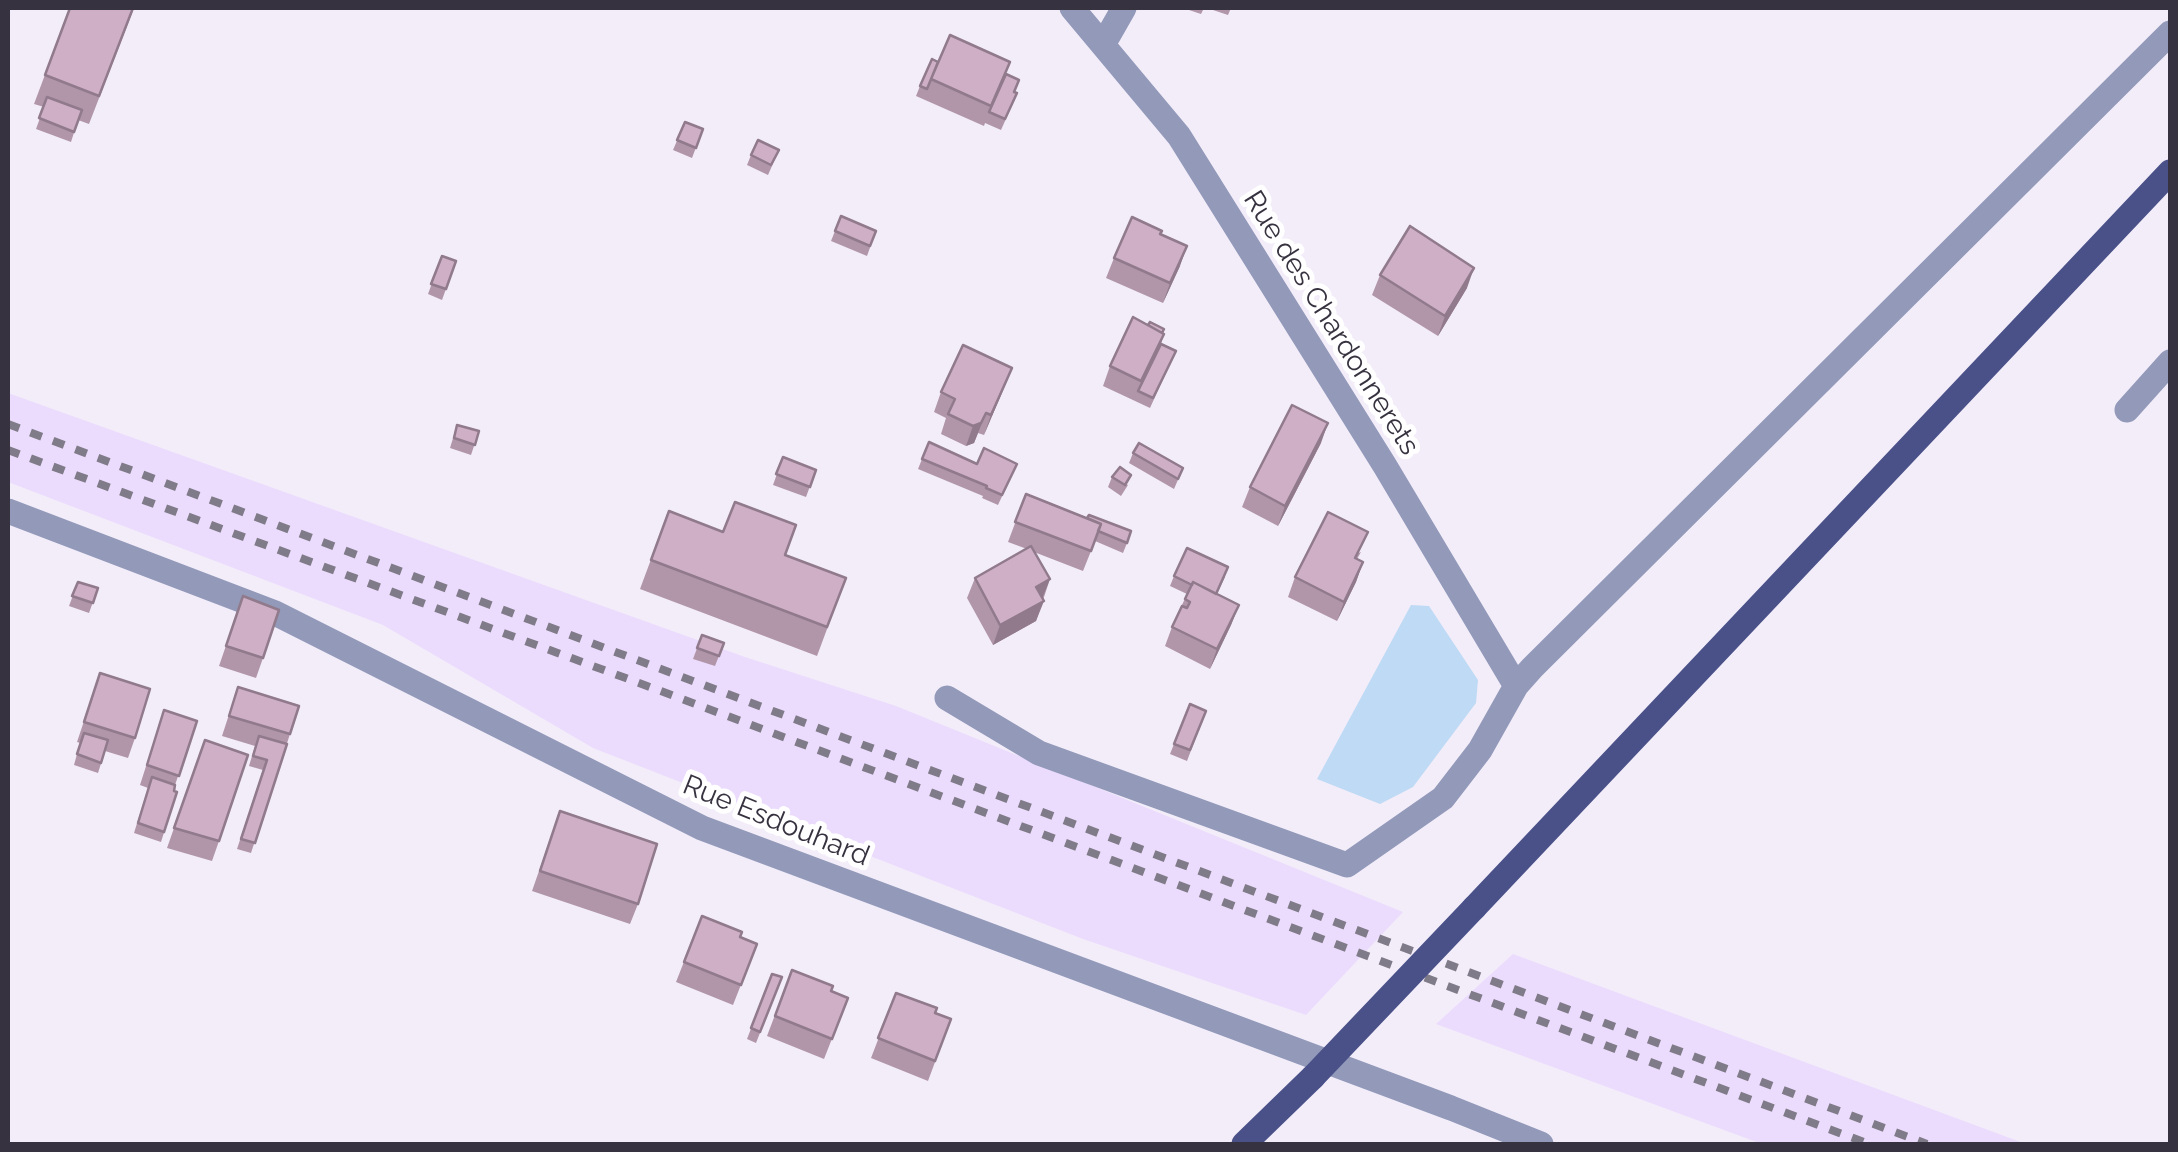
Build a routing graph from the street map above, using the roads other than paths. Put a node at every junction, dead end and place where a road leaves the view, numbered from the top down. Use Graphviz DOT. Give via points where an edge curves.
graph roads {
  1 [pos="1072,8"];
  2 [pos="1124,8"];
  3 [pos="2170,33"];
  4 [pos="1101,42"];
  5 [pos="2170,172"];
  6 [pos="2170,362"];
  7 [pos="2127,410"];
  8 [pos="8,511"];
  9 [pos="1516,686"];
  10 [pos="946,698"];
  11 [pos="1244,1144"];
  12 [pos="1542,1144"];
  1 -- 4 [label="street, Rue des Chardonnerets"];
  2 -- 4 [label="street"];
  3 -- 9 [label="street"];
  4 -- 9 [label="street, Rue des Chardonnerets" via="1179,136"];
  5 -- 11 [label="main road, bridge"];
  6 -- 7 [label="street"];
  8 -- 12 [label="street, Rue Esdouhard" via="275,613 702,828"];
  9 -- 10 [label="street" via="1443,798 1347,864 1039,752"];
}
